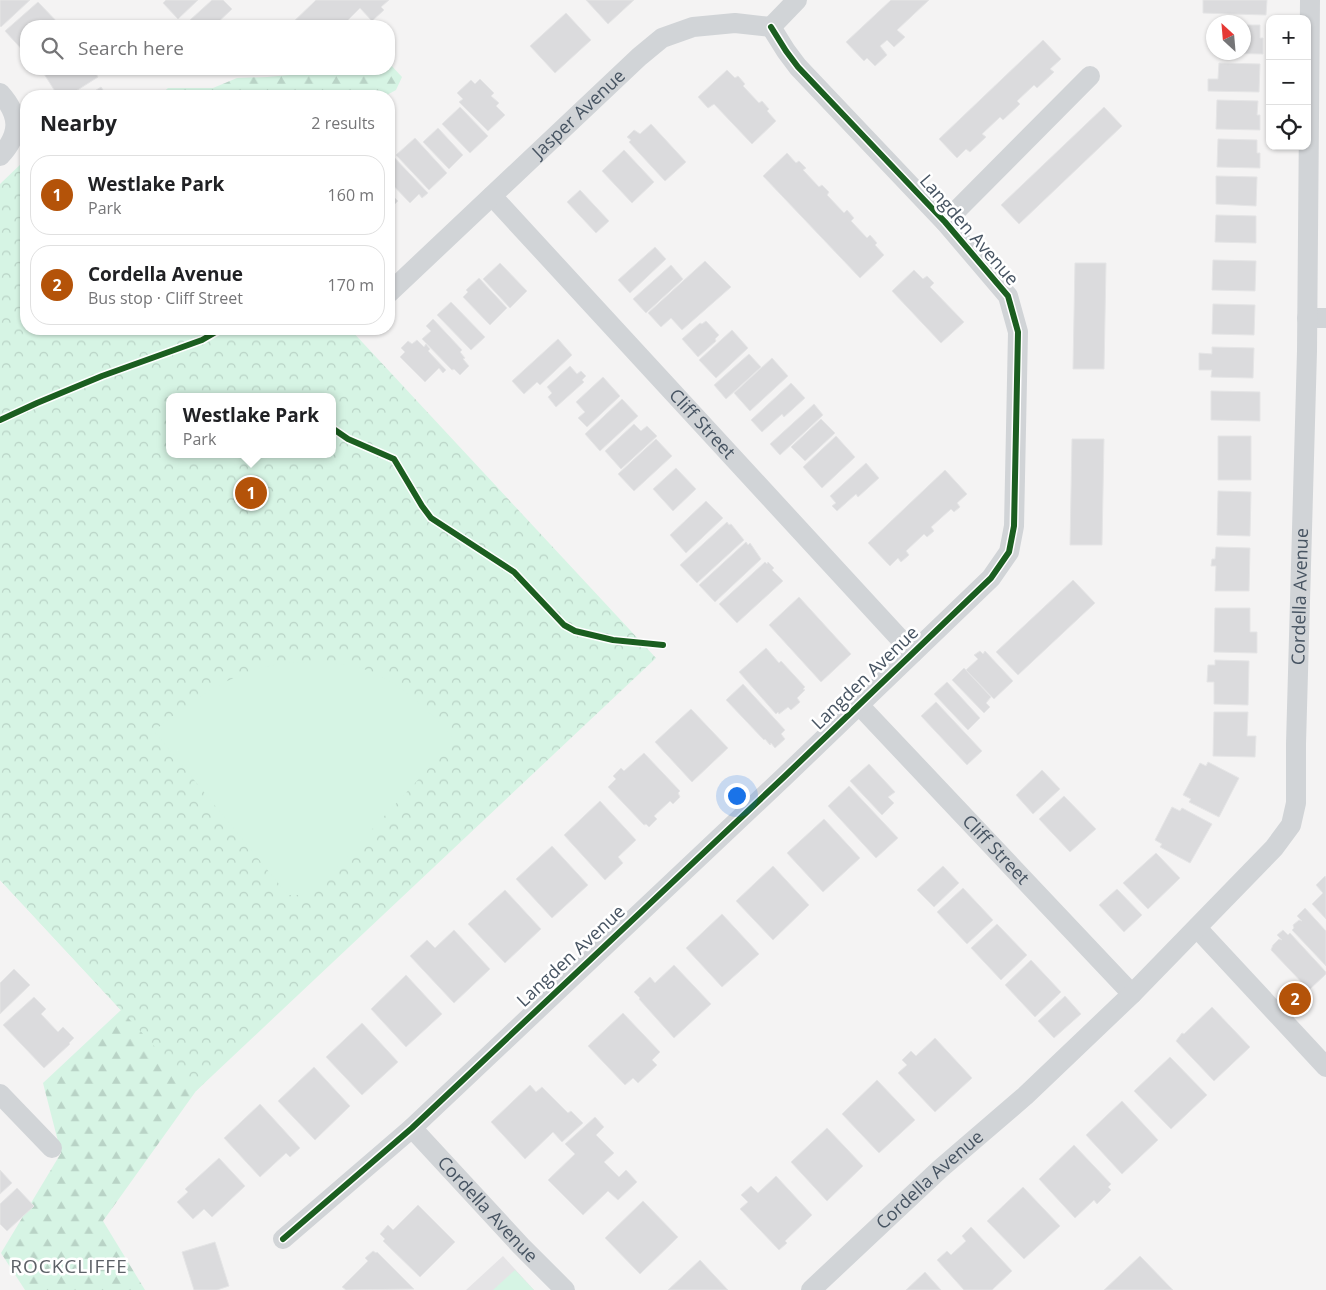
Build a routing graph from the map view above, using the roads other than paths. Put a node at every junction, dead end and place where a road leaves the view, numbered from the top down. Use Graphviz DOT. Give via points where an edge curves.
graph roads {
  1 [pos="797,0"];
  2 [pos="1310,0"];
  3 [pos="771,27"];
  4 [pos="1090,76"];
  5 [pos="0,93"];
  6 [pos="0,156"];
  7 [pos="492,196"];
  8 [pos="945,222"];
  9 [pos="395,287"];
  10 [pos="1316,318"];
  11 [pos="913,653"];
  12 [pos="859,706"];
  13 [pos="1197,928"];
  14 [pos="1132,994"];
  15 [pos="1326,1067"];
  16 [pos="0,1094"];
  17 [pos="412,1128"];
  18 [pos="52,1148"];
  19 [pos="283,1239"];
  20 [pos="565,1290"];
  21 [pos="811,1290"];
  1 -- 3 [label="street"];
  2 -- 10 [label="street, Cordella Avenue"];
  3 -- 7 [label="street, Jasper Avenue" via="735,23 693,27 662,38"];
  3 -- 8 [label="street, Langden Avenue" via="798,67"];
  4 -- 8 [label="street, Langden Avenue"];
  5 -- 6 [label="street" via="10,104 16,120 13,138"];
  7 -- 9 [label="street, Jasper Avenue"];
  7 -- 11 [label="street, Cliff Street"];
  8 -- 11 [label="street, Langden Avenue" via="1008,296 1018,332 1014,526 1009,552 991,578"];
  10 -- 13 [label="street, Cordella Avenue" via="1296,803 1291,825 1274,848"];
  11 -- 12 [label="street, Langden Avenue"];
  12 -- 14 [label="street, Cliff Street"];
  12 -- 17 [label="street, Langden Avenue"];
  13 -- 14 [label="street, Cordella Avenue"];
  13 -- 15 [label="street"];
  14 -- 21 [label="street, Cordella Avenue"];
  16 -- 18 [label="street"];
  17 -- 19 [label="street, Langden Avenue"];
  17 -- 20 [label="street, Cordella Avenue"];
}
